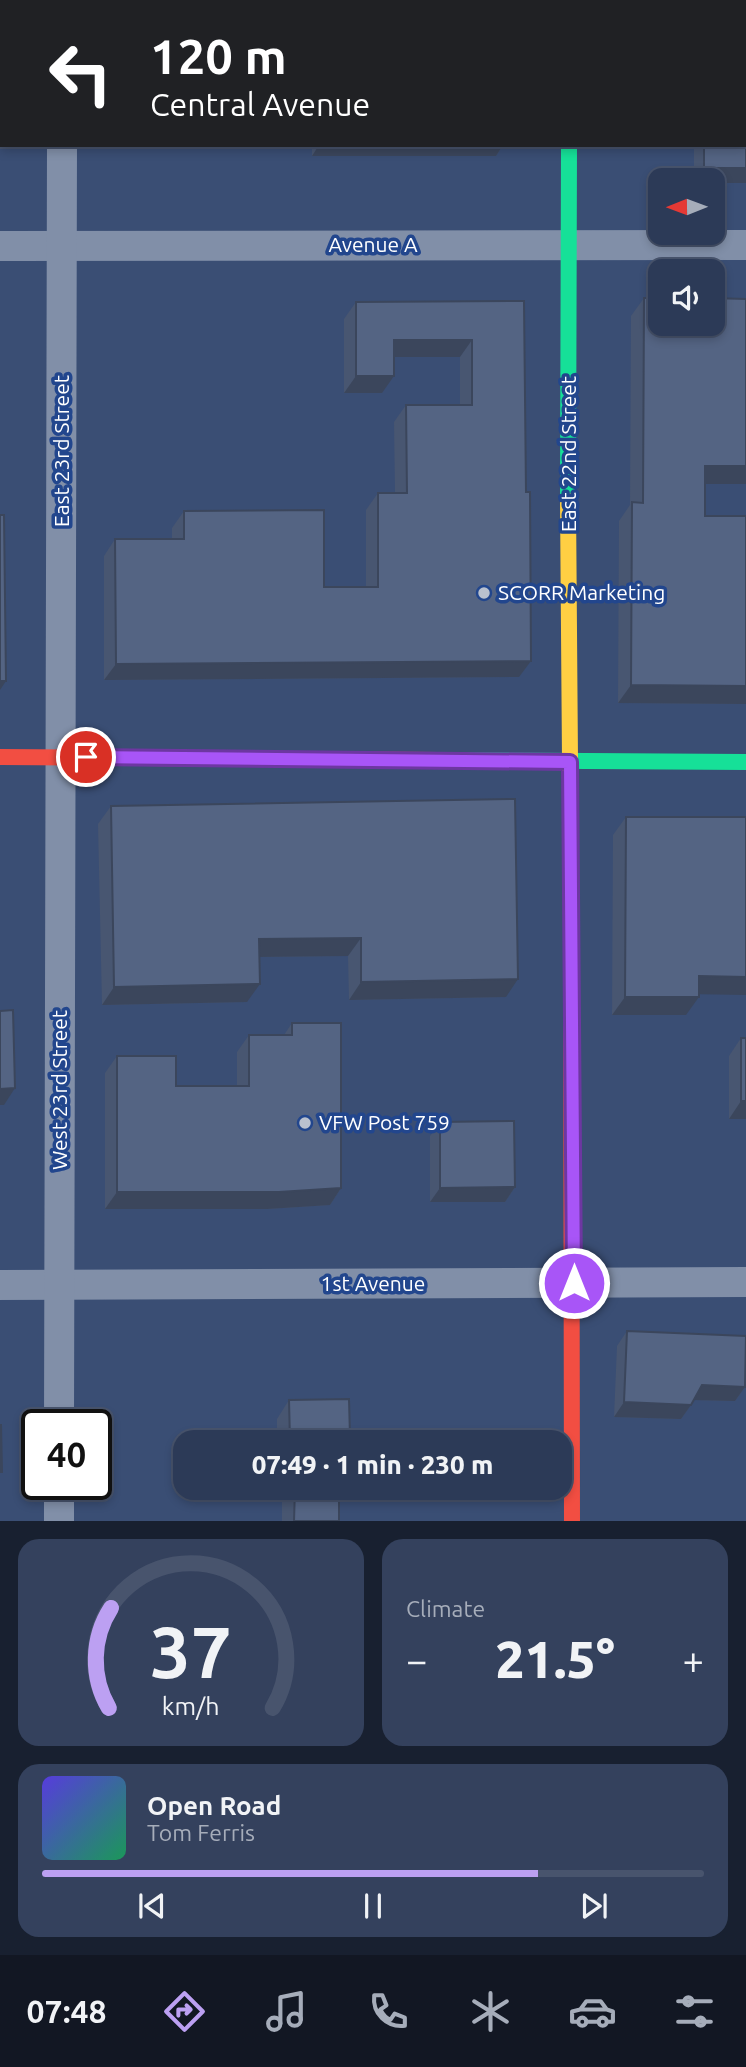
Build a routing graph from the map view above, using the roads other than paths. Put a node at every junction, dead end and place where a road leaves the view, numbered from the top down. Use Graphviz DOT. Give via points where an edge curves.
graph roads {
  1 [pos="62,147"];
  2 [pos="569,147"];
  3 [pos="568,245"];
  4 [pos="746,245"];
  5 [pos="0,246"];
  6 [pos="64,246"];
  7 [pos="59,756"];
  8 [pos="0,757"];
  9 [pos="570,762"];
  10 [pos="746,762"];
  11 [pos="746,1282"];
  12 [pos="574,1283"];
  13 [pos="0,1285"];
  14 [pos="60,1285"];
  15 [pos="60,1409"];
  16 [pos="59,1500"];
  17 [pos="59,1521"];
  18 [pos="572,1521"];
  1 -- 6 [label="street, East 23rd Street"];
  2 -- 3 [label="street, East 22nd Street"];
  3 -- 4 [label="street, Avenue A"];
  3 -- 6 [label="street, Avenue A"];
  3 -- 9 [label="street, East 22nd Street"];
  5 -- 6 [label="street, Avenue A"];
  6 -- 7 [label="street, East 23rd Street"];
  7 -- 8 [label="street"];
  7 -- 9 [label="street"];
  7 -- 14 [label="street, West 23rd Street"];
  9 -- 10 [label="street"];
  9 -- 12 [label="street, East 22nd Street"];
  11 -- 12 [label="street, 1st Avenue"];
  12 -- 14 [label="street, 1st Avenue"];
  12 -- 18 [label="street, East 22nd Street"];
  13 -- 14 [label="street, 1st Avenue"];
  14 -- 15 [label="street, West 23rd Street"];
  16 -- 17 [label="street"];
}
